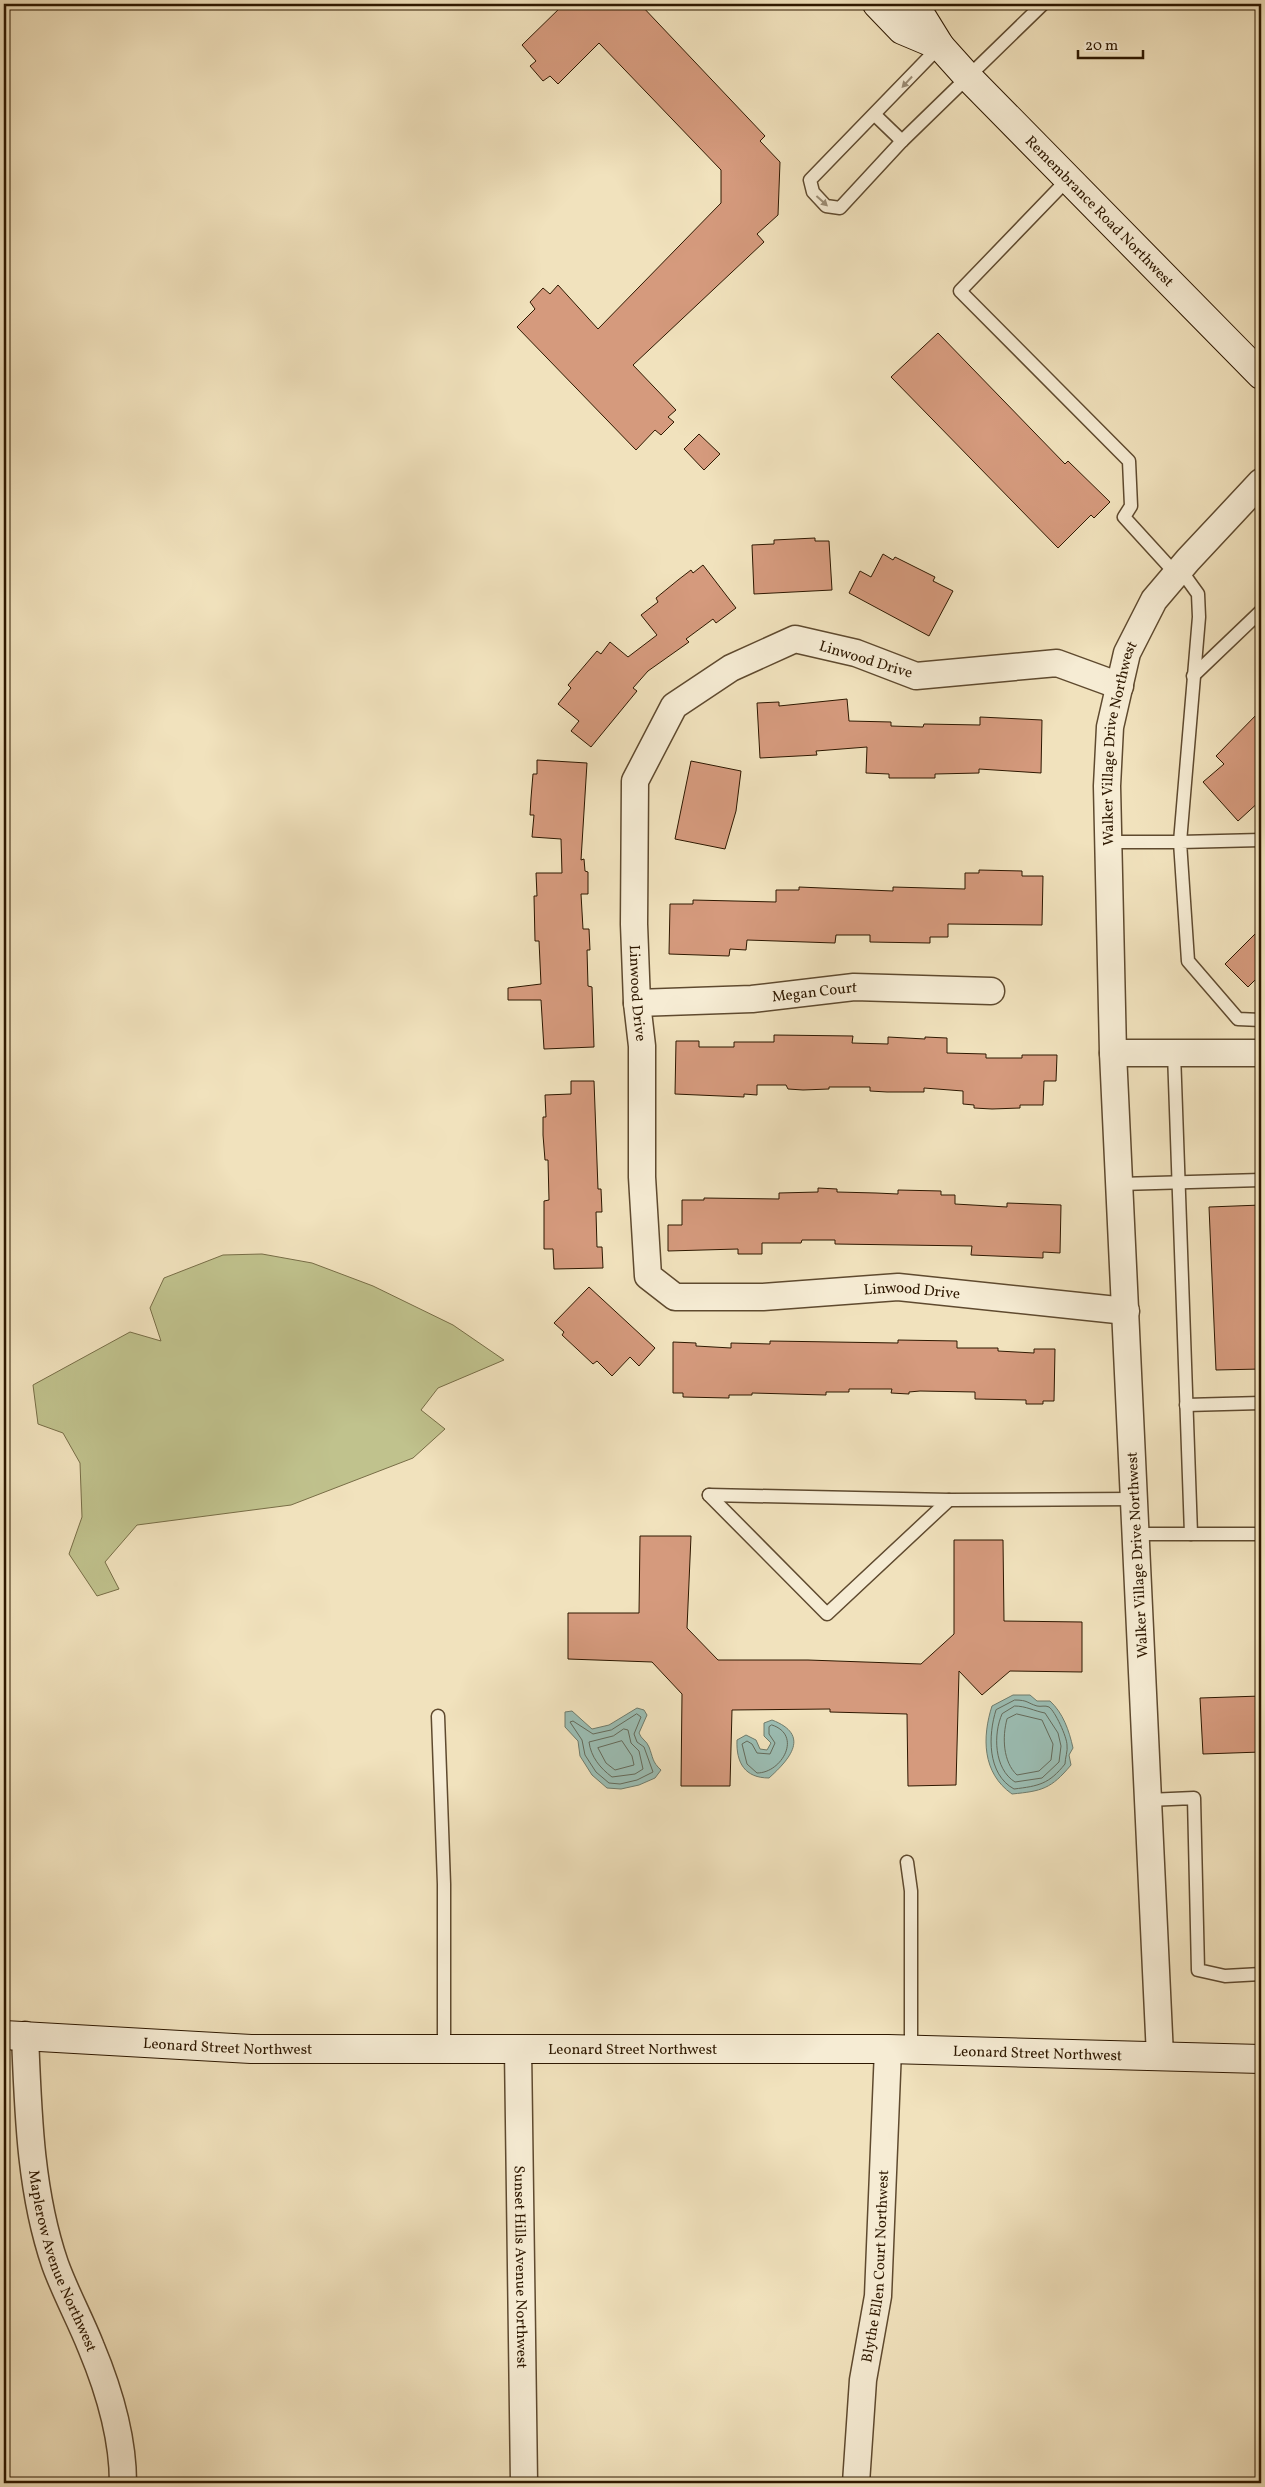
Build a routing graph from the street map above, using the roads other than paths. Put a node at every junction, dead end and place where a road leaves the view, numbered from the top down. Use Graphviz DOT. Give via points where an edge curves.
graph roads {
  1 [pos="877,4"];
  2 [pos="911,4"];
  3 [pos="1043,4"];
  4 [pos="940,46"];
  5 [pos="967,76"];
  6 [pos="875,115"];
  7 [pos="902,141"];
  8 [pos="1068,179"];
  9 [pos="1261,375"];
  10 [pos="1261,482"];
  11 [pos="1178,572"];
  12 [pos="1261,611"];
  13 [pos="1193,676"];
  14 [pos="1120,686"];
  15 [pos="1261,840"];
  16 [pos="1108,842"];
  17 [pos="1180,842"];
  18 [pos="991,991"];
  19 [pos="637,1003"];
  20 [pos="1261,1020"];
  21 [pos="1114,1053"];
  22 [pos="1174,1053"];
  23 [pos="1261,1053"];
  24 [pos="1261,1180"];
  25 [pos="1179,1181"];
  26 [pos="1120,1184"];
  27 [pos="1126,1311"];
  28 [pos="1261,1403"];
  29 [pos="1186,1405"];
  30 [pos="1135,1499"];
  31 [pos="948,1500"];
  32 [pos="1136,1534"];
  33 [pos="1191,1534"];
  34 [pos="1261,1534"];
  35 [pos="438,1716"];
  36 [pos="1148,1800"];
  37 [pos="907,1862"];
  38 [pos="1261,1974"];
  39 [pos="15,2035"];
  40 [pos="444,2049"];
  41 [pos="518,2049"];
  42 [pos="900,2049"];
  43 [pos="1160,2056"];
  44 [pos="1261,2059"];
  45 [pos="123,2483"];
  46 [pos="524,2483"];
  47 [pos="856,2483"];
  1 -- 4 [label="main road, Remembrance Road Northwest" via="902,30"];
  2 -- 4 [label="main road, Remembrance Road Northwest"];
  3 -- 5 [label="lane"];
  4 -- 5 [label="main road, Remembrance Road Northwest"];
  4 -- 6 [label="lane, one-way"];
  5 -- 7 [label="lane"];
  5 -- 8 [label="main road, Remembrance Road Northwest"];
  6 -- 7 [label="lane"];
  6 -- 7 [label="lane, one-way" via="810,180 814,192 826,206 840,208"];
  8 -- 9 [label="main road, Remembrance Road Northwest"];
  8 -- 11 [label="lane" via="960,291 1129,461 1131,506 1124,517"];
  10 -- 11 [label="street, Walker Village Drive Northwest"];
  11 -- 13 [label="lane" via="1198,594"];
  11 -- 14 [label="street, Walker Village Drive Northwest" via="1154,600 1132,644"];
  12 -- 13 [label="lane"];
  13 -- 17 [label="lane"];
  14 -- 16 [label="street, Walker Village Drive Northwest" via="1110,727"];
  14 -- 19 [label="street, Linwood Drive" via="1057,664 916,676 856,653 795,639 731,668 674,706 635,781"];
  15 -- 17 [label="lane"];
  16 -- 17 [label="lane"];
  16 -- 21 [label="street, Walker Village Drive Northwest"];
  17 -- 20 [label="lane" via="1188,961 1238,1019"];
  18 -- 19 [label="street, Megan Court" via="854,987 752,999"];
  19 -- 27 [label="street, Linwood Drive" via="642,1046 642,1177 648,1276 676,1298 763,1298 898,1287"];
  21 -- 22 [label="street"];
  21 -- 26 [label="street, Walker Village Drive Northwest"];
  22 -- 23 [label="street"];
  22 -- 25 [label="lane"];
  24 -- 25 [label="lane"];
  25 -- 26 [label="lane"];
  25 -- 29 [label="lane"];
  26 -- 27 [label="street, Walker Village Drive Northwest"];
  27 -- 30 [label="street, Walker Village Drive Northwest"];
  28 -- 29 [label="lane"];
  29 -- 33 [label="lane"];
  30 -- 31 [label="lane"];
  30 -- 32 [label="street, Walker Village Drive Northwest"];
  31 -- 31 [label="lane" via="889,1498 709,1495 828,1614"];
  32 -- 33 [label="lane"];
  32 -- 36 [label="street, Walker Village Drive Northwest"];
  33 -- 34 [label="lane"];
  35 -- 40 [label="lane" via="444,1884"];
  36 -- 38 [label="lane" via="1194,1798 1198,1970 1225,1976"];
  36 -- 43 [label="street, Walker Village Drive Northwest"];
  37 -- 42 [label="lane" via="911,1891"];
  39 -- 40 [label="main road, Leonard Street Northwest" via="251,2049"];
  39 -- 45 [label="street, Maplerow Avenue Northwest" via="42,2218 55,2265 92,2349 113,2410"];
  40 -- 41 [label="main road, Leonard Street Northwest"];
  41 -- 42 [label="main road, Leonard Street Northwest"];
  41 -- 46 [label="street, Sunset Hills Avenue Northwest"];
  42 -- 43 [label="main road, Leonard Street Northwest"];
  42 -- 47 [label="street, Blythe Ellen Court Northwest" via="878,2296 863,2380"];
  43 -- 44 [label="main road, Leonard Street Northwest"];
}
